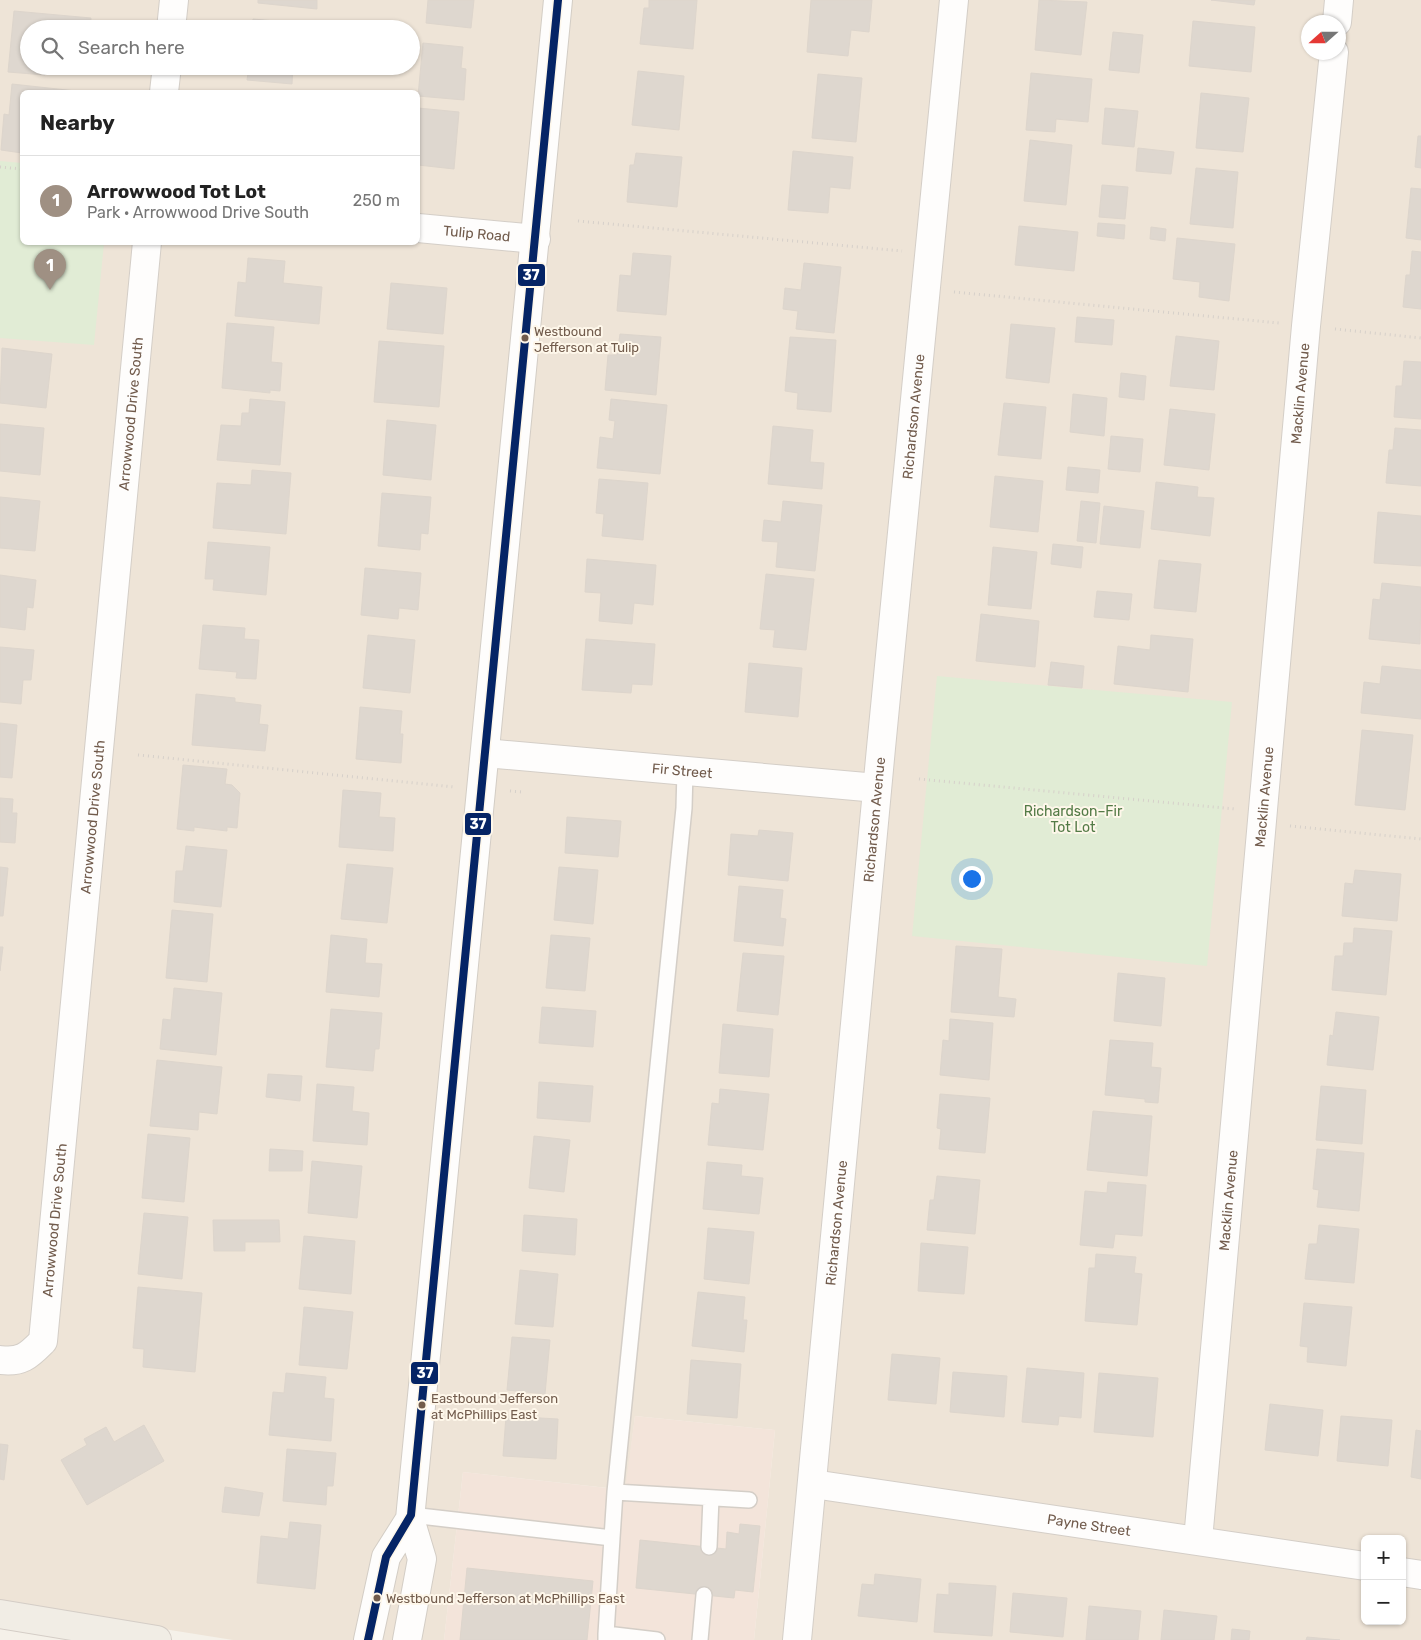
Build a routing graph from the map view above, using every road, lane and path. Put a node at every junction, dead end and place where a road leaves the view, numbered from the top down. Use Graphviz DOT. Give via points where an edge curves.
graph roads {
  1 [pos="174,0"];
  2 [pos="558,0"];
  3 [pos="954,0"];
  4 [pos="1339,0"];
  5 [pos="1338,15"];
  6 [pos="172,20"];
  7 [pos="1333,60"];
  8 [pos="166,75"];
  9 [pos="164,90"];
  10 [pos="0,167"];
  11 [pos="20,169"];
  12 [pos="578,221"];
  13 [pos="420,228"];
  14 [pos="536,239"];
  15 [pos="148,245"];
  16 [pos="930,252"];
  17 [pos="925,290"];
  18 [pos="1306,326"];
  19 [pos="1421,338"];
  20 [pos="485,753"];
  21 [pos="138,756"];
  22 [pos="685,771"];
  23 [pos="920,780"];
  24 [pos="877,788"];
  25 [pos="482,790"];
  26 [pos="522,792"];
  27 [pos="1262,820"];
  28 [pos="1421,839"];
  29 [pos="0,1360"];
  30 [pos="813,1484"];
  31 [pos="615,1492"];
  32 [pos="711,1498"];
  33 [pos="749,1500"];
  34 [pos="410,1517"];
  35 [pos="612,1538"];
  36 [pos="1198,1540"];
  37 [pos="709,1548"];
  38 [pos="1361,1565"];
  39 [pos="1406,1573"];
  40 [pos="1421,1575"];
  41 [pos="704,1595"];
  42 [pos="0,1614"];
  43 [pos="606,1637"];
  44 [pos="157,1640"];
  45 [pos="368,1640"];
  46 [pos="407,1640"];
  47 [pos="657,1640"];
  48 [pos="700,1640"];
  49 [pos="798,1640"];
  1 -- 6 [label="street"];
  2 -- 14 [label="street"];
  3 -- 16 [label="street, Richardson Avenue"];
  4 -- 5 [label="street"];
  7 -- 18 [label="street, Macklin Avenue"];
  8 -- 9 [label="street"];
  10 -- 11 [label="path"];
  12 -- 16 [label="path"];
  13 -- 14 [label="street, Tulip Road"];
  14 -- 20 [label="street"];
  15 -- 29 [label="street, Arrowwood Drive South" via="43,1340 27,1357"];
  16 -- 17 [label="street, Richardson Avenue"];
  17 -- 18 [label="path"];
  17 -- 24 [label="street, Richardson Avenue"];
  18 -- 19 [label="path"];
  18 -- 27 [label="street, Macklin Avenue"];
  20 -- 22 [label="street, Fir Street"];
  20 -- 25 [label="street"];
  21 -- 25 [label="path"];
  22 -- 24 [label="street, Fir Street"];
  22 -- 31 [label="lane" via="684,808"];
  23 -- 27 [label="path" via="1244,810"];
  24 -- 30 [label="street, Richardson Avenue"];
  25 -- 26 [label="path"];
  25 -- 34 [label="street"];
  27 -- 28 [label="path" via="1304,828"];
  27 -- 36 [label="street, Macklin Avenue"];
  30 -- 36 [label="street, Payne Street"];
  30 -- 49 [label="street, Richardson Avenue"];
  31 -- 32 [label="lane"];
  31 -- 35 [label="lane"];
  32 -- 33 [label="lane"];
  32 -- 37 [label="lane"];
  34 -- 35 [label="lane"];
  34 -- 45 [label="street" via="386,1557"];
  34 -- 46 [label="street" via="422,1559"];
  35 -- 43 [label="lane"];
  36 -- 38 [label="street, Payne Street"];
  39 -- 40 [label="street"];
  41 -- 48 [label="lane"];
  42 -- 44 [label="main road"];
  43 -- 47 [label="lane"];
}
